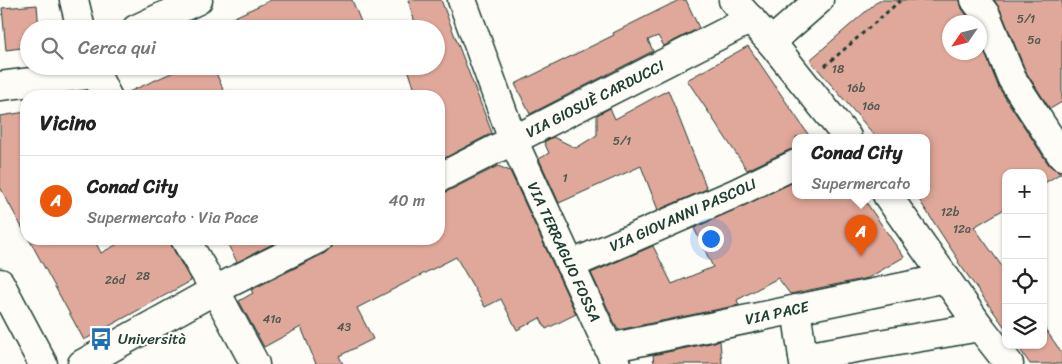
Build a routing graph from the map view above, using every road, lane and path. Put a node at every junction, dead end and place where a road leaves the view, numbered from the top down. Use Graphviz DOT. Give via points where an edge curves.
graph roads {
  1 [pos="74,0"];
  2 [pos="198,0"];
  3 [pos="462,0"];
  4 [pos="819,0"];
  5 [pos="901,0"];
  6 [pos="975,0"];
  7 [pos="742,10"];
  8 [pos="79,20"];
  9 [pos="155,20"];
  10 [pos="771,42"];
  11 [pos="98,79"];
  12 [pos="804,84"];
  13 [pos="0,86"];
  14 [pos="844,134"];
  15 [pos="513,140"];
  16 [pos="1062,156"];
  17 [pos="792,166"];
  18 [pos="445,175"];
  19 [pos="890,199"];
  20 [pos="189,245"];
  21 [pos="306,245"];
  22 [pos="570,265"];
  23 [pos="946,278"];
  24 [pos="0,283"];
  25 [pos="215,290"];
  26 [pos="796,310"];
  27 [pos="980,327"];
  28 [pos="612,356"];
  29 [pos="803,360"];
  30 [pos="43,364"];
  31 [pos="82,364"];
  32 [pos="255,364"];
  33 [pos="997,364"];
  34 [pos="1009,364"];
  1 -- 8 [label="street"];
  2 -- 9 [label="street"];
  3 -- 15 [label="street, VIA TERRAGLIO FOSSA"];
  4 -- 10 [label="street"];
  5 -- 12 [label="path"];
  6 -- 16 [label="street" via="986,15 1012,78"];
  7 -- 10 [label="street"];
  7 -- 15 [label="street, VIA GIOSUÈ CARDUCCI"];
  10 -- 12 [label="street"];
  11 -- 13 [label="street"];
  12 -- 14 [label="street"];
  15 -- 18 [label="street, VIA GIOSUÈ CARDUCCI"];
  15 -- 22 [label="street, VIA TERRAGLIO FOSSA"];
  17 -- 22 [label="street, VIA GIOVANNI PASCOLI"];
  19 -- 23 [label="street"];
  20 -- 25 [label="street"];
  21 -- 25 [label="street"];
  22 -- 28 [label="street, VIA TERRAGLIO FOSSA"];
  23 -- 26 [label="street, VIA PACE"];
  23 -- 27 [label="street"];
  24 -- 30 [label="street"];
  25 -- 31 [label="street"];
  25 -- 32 [label="street"];
  26 -- 28 [label="street, VIA PACE"];
  26 -- 29 [label="street"];
  27 -- 29 [label="street"];
  27 -- 33 [label="street"];
  27 -- 34 [label="street"];
}
